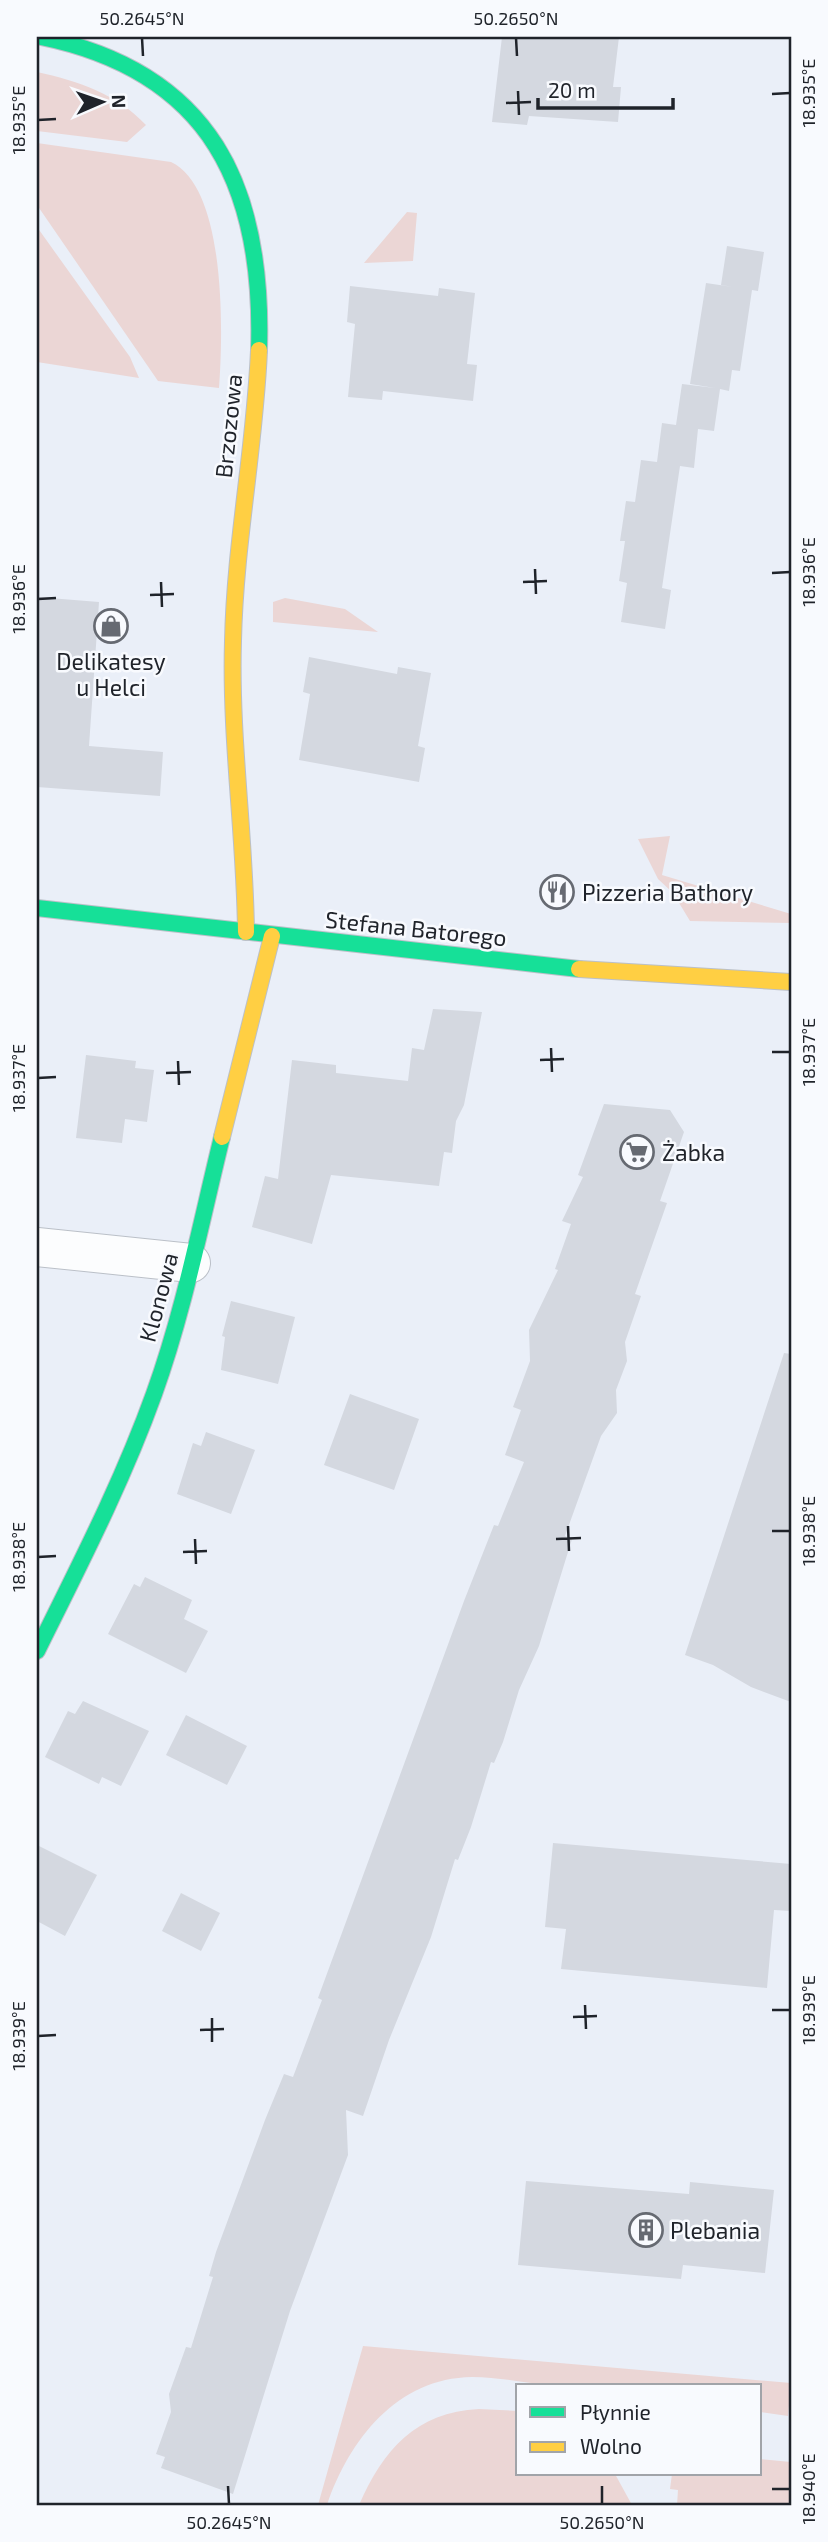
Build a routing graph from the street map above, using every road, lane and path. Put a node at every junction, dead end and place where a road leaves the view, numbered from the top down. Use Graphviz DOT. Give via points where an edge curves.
graph roads {
  1 [pos="41,37"];
  2 [pos="37,908"];
  3 [pos="246,932"];
  4 [pos="272,936"];
  5 [pos="791,982"];
  6 [pos="37,1247"];
  7 [pos="191,1263"];
  8 [pos="37,1651"];
  1 -- 3 [label="street, Brzozowa" via="72,42 158,82 192,114 221,155 251,227 258,277 257,383 236,573 233,703"];
  2 -- 3 [label="street, Stefana Batorego"];
  3 -- 4 [label="street, Stefana Batorego"];
  4 -- 5 [label="street, Stefana Batorego" via="580,969"];
  4 -- 7 [label="street, Klonowa"];
  6 -- 7 [label="street"];
  7 -- 8 [label="street, Klonowa" via="136,1446"];
}
